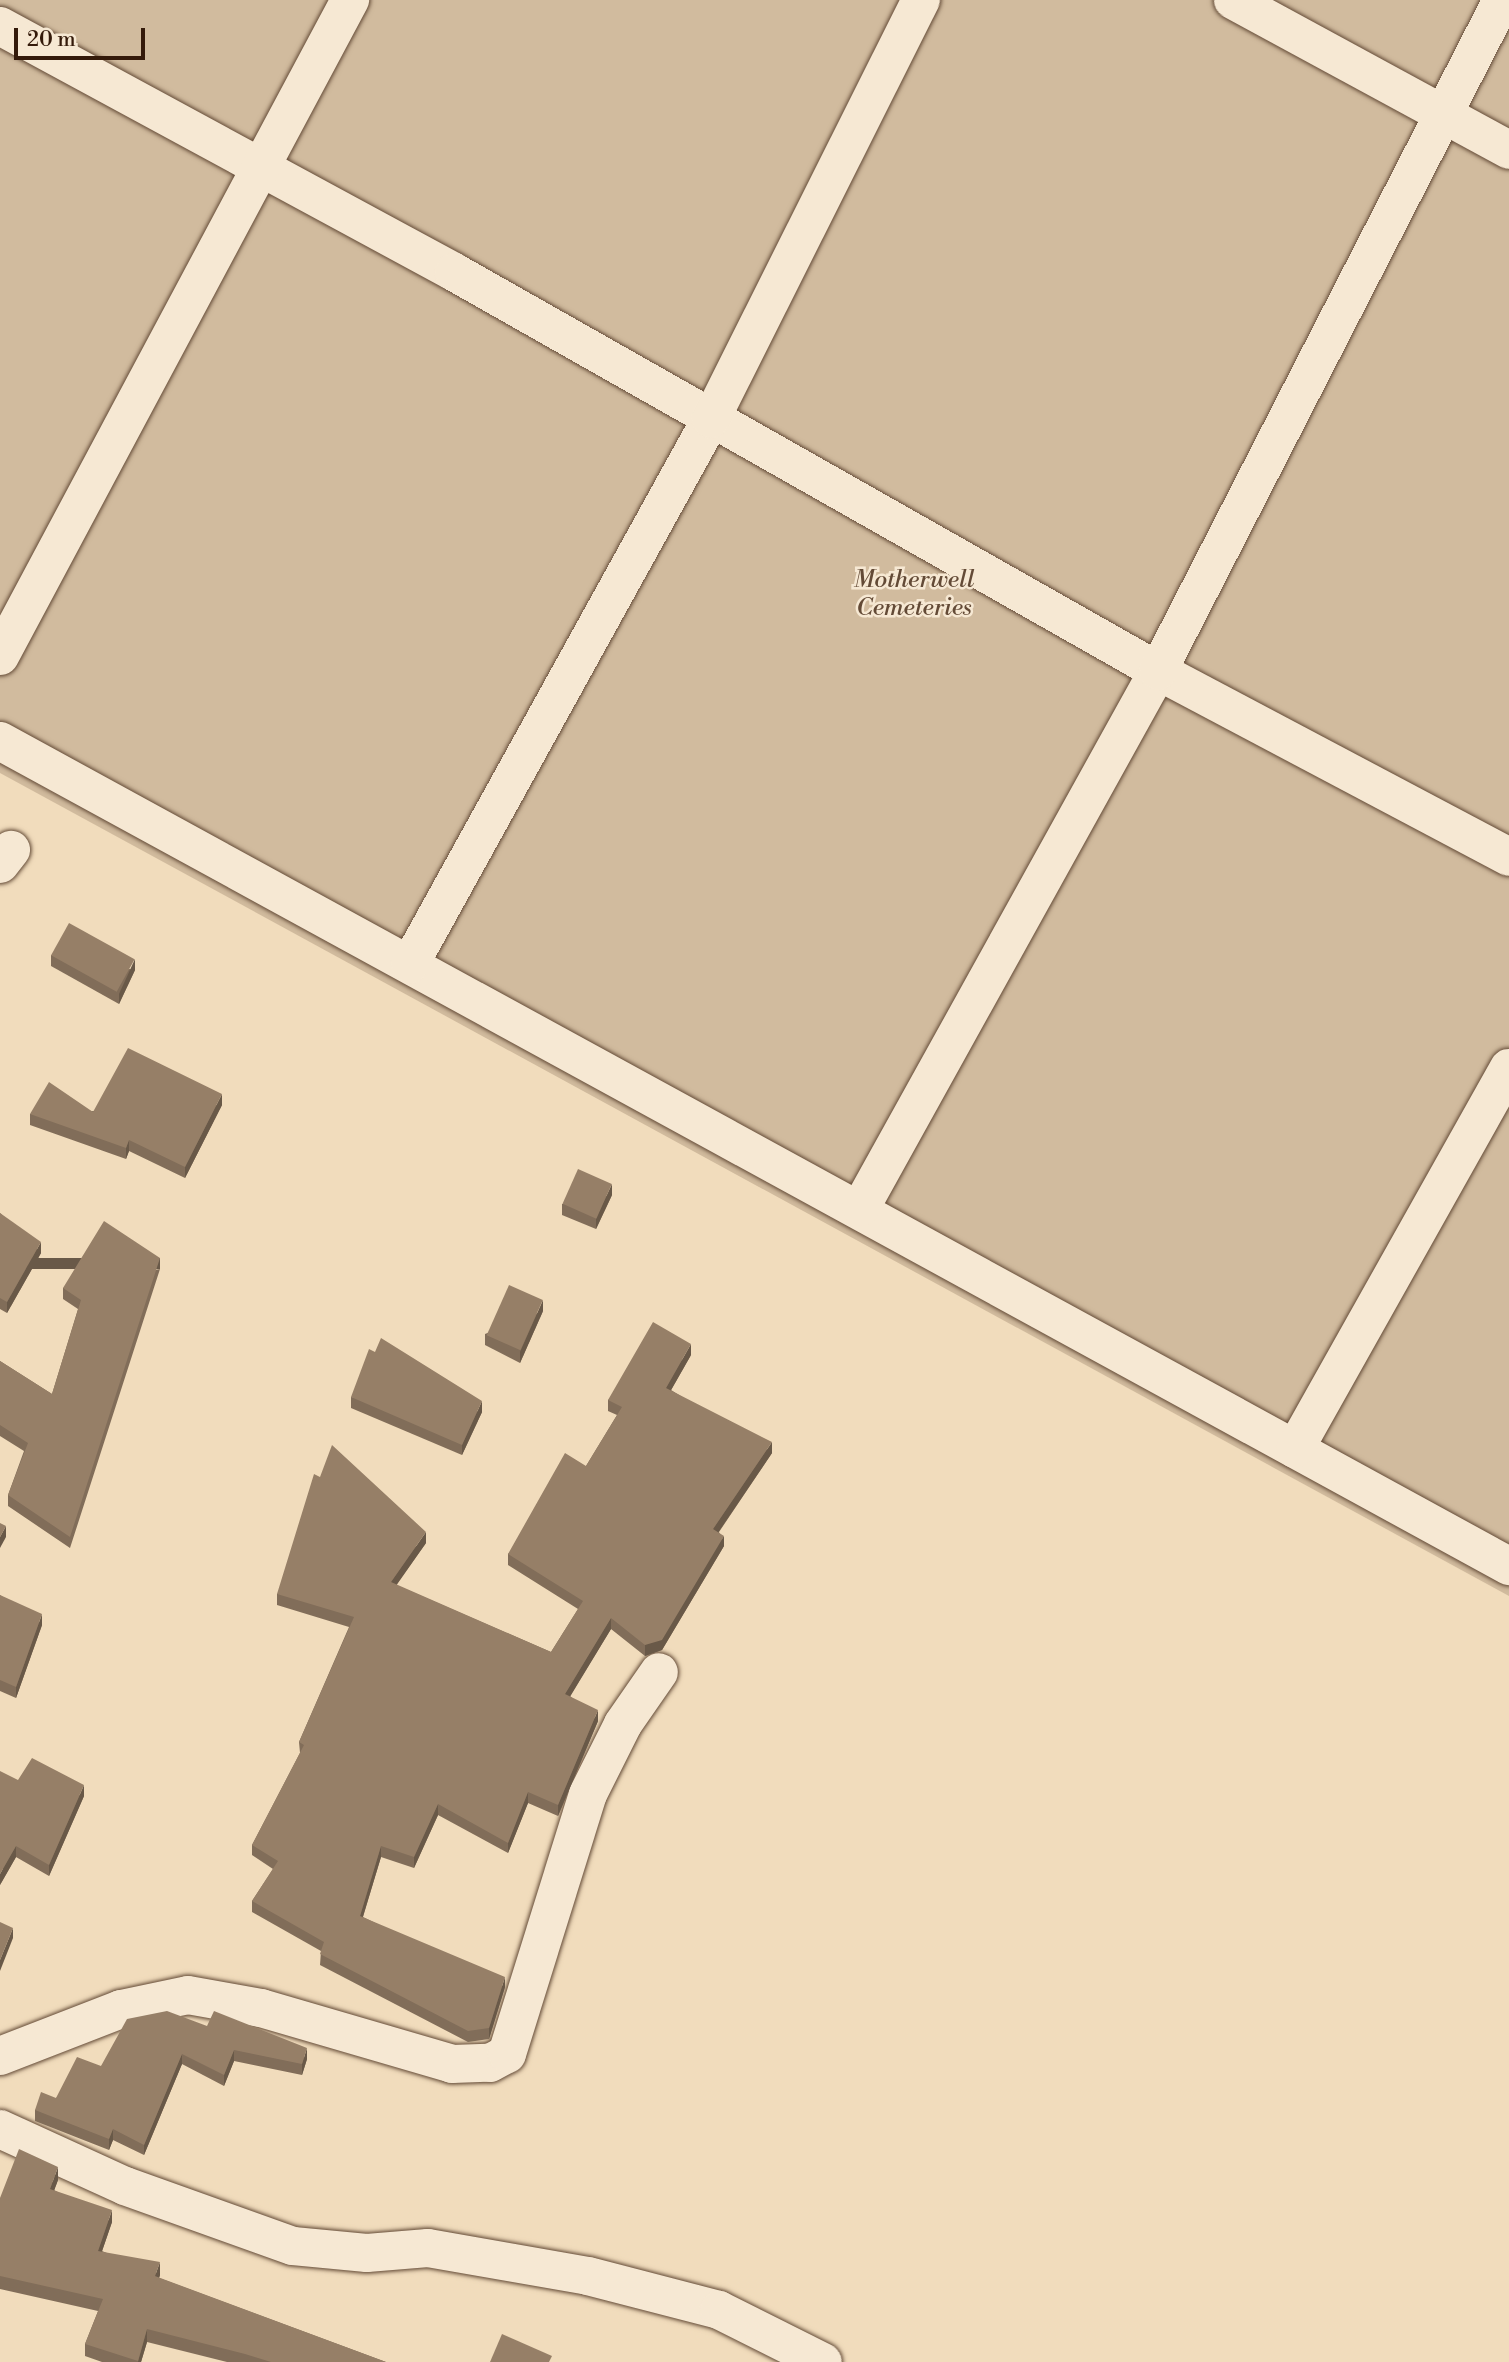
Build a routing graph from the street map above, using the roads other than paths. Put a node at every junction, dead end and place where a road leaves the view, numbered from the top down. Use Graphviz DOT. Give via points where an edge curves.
graph roads {
  1 [pos="350,0"];
  2 [pos="921,0"];
  3 [pos="1233,0"];
  4 [pos="1502,0"];
  5 [pos="0,26"];
  6 [pos="1443,114"];
  7 [pos="1509,150"];
  8 [pos="262,169"];
  9 [pos="711,419"];
  10 [pos="0,656"];
  11 [pos="1158,671"];
  12 [pos="0,741"];
  13 [pos="1509,857"];
  14 [pos="410,964"];
  15 [pos="1509,1068"];
  16 [pos="861,1207"];
  17 [pos="1295,1449"];
  18 [pos="1509,1566"];
  19 [pos="659,1672"];
  20 [pos="0,2056"];
  21 [pos="0,2129"];
  22 [pos="823,2362"];
  1 -- 8 [label="street"];
  2 -- 9 [label="street"];
  3 -- 6 [label="street"];
  4 -- 6 [label="street"];
  5 -- 8 [label="street"];
  6 -- 7 [label="street"];
  6 -- 11 [label="street"];
  8 -- 9 [label="street"];
  8 -- 10 [label="street"];
  9 -- 11 [label="street"];
  9 -- 14 [label="street"];
  11 -- 13 [label="street"];
  11 -- 16 [label="street"];
  12 -- 14 [label="street"];
  14 -- 16 [label="street"];
  15 -- 17 [label="street"];
  16 -- 17 [label="street"];
  17 -- 18 [label="street"];
  19 -- 20 [label="street" via="623,1724 589,1794 507,2054 490,2063 452,2064 261,2008 188,1995 121,2009"];
  21 -- 22 [label="street" via="125,2186 293,2246 367,2253 428,2248 588,2276 719,2310"];
}
